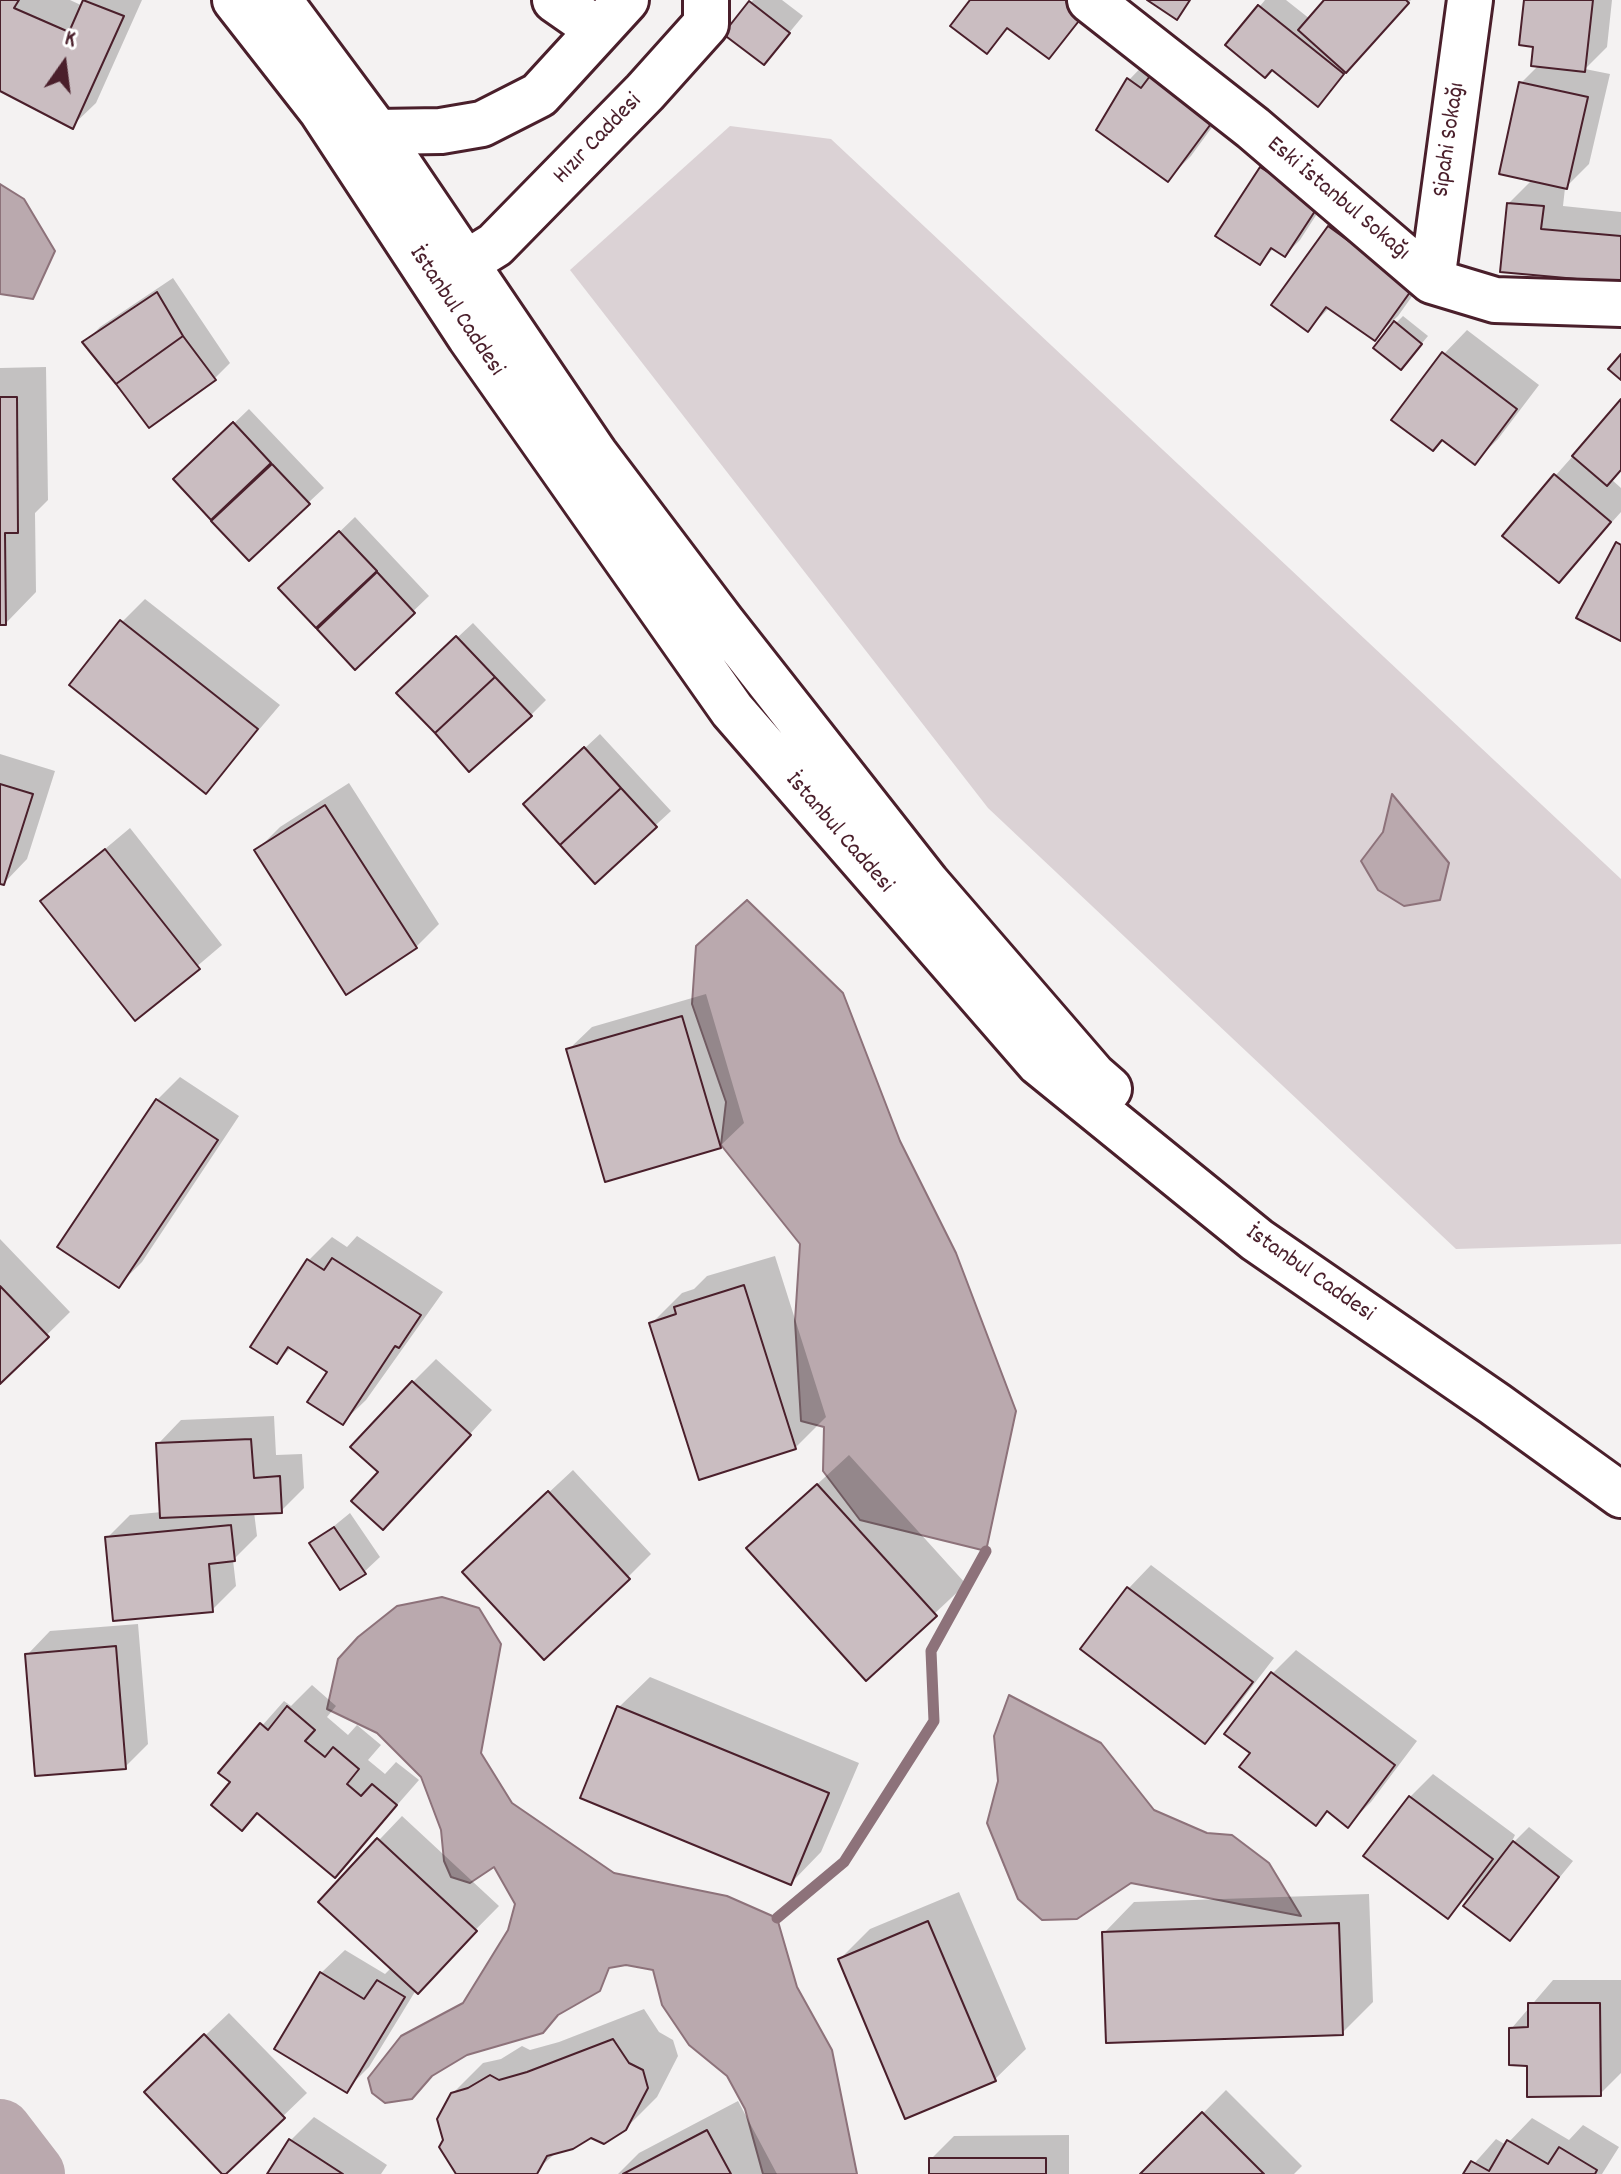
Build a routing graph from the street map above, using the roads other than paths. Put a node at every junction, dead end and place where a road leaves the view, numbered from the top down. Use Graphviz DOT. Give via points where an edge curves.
graph roads {
  1 [pos="235,0"];
  2 [pos="279,0"];
  3 [pos="555,0"];
  4 [pos="706,0"];
  5 [pos="1090,0"];
  6 [pos="1470,0"];
  7 [pos="612,15"];
  8 [pos="377,132"];
  9 [pos="451,274"];
  10 [pos="1432,281"];
  11 [pos="1621,304"];
  12 [pos="1047,1047"];
  13 [pos="1621,1462"];
  14 [pos="1621,1495"];
  1 -- 9 [label="main road, İstanbul Caddesi"];
  2 -- 8 [label="main road, İstanbul Caddesi"];
  3 -- 7 [label="main road"];
  4 -- 9 [label="main road, Hızır Caddesi" via="706,24 645,92 495,245"];
  5 -- 10 [label="main road, Eski İstanbul Sokağı" via="1253,128"];
  6 -- 10 [label="main road, Sipahi Sokağı"];
  7 -- 8 [label="main road" via="539,95 482,124"];
  8 -- 9 [label="main road, İstanbul Caddesi"];
  9 -- 12 [label="main road, İstanbul Caddesi" via="732,710"];
  10 -- 11 [label="main road, Eski İstanbul Sokağı" via="1495,300"];
  12 -- 13 [label="main road, İstanbul Caddesi" via="1093,1075 1359,1287"];
  12 -- 14 [label="main road, İstanbul Caddesi" via="1257,1240"];
}
